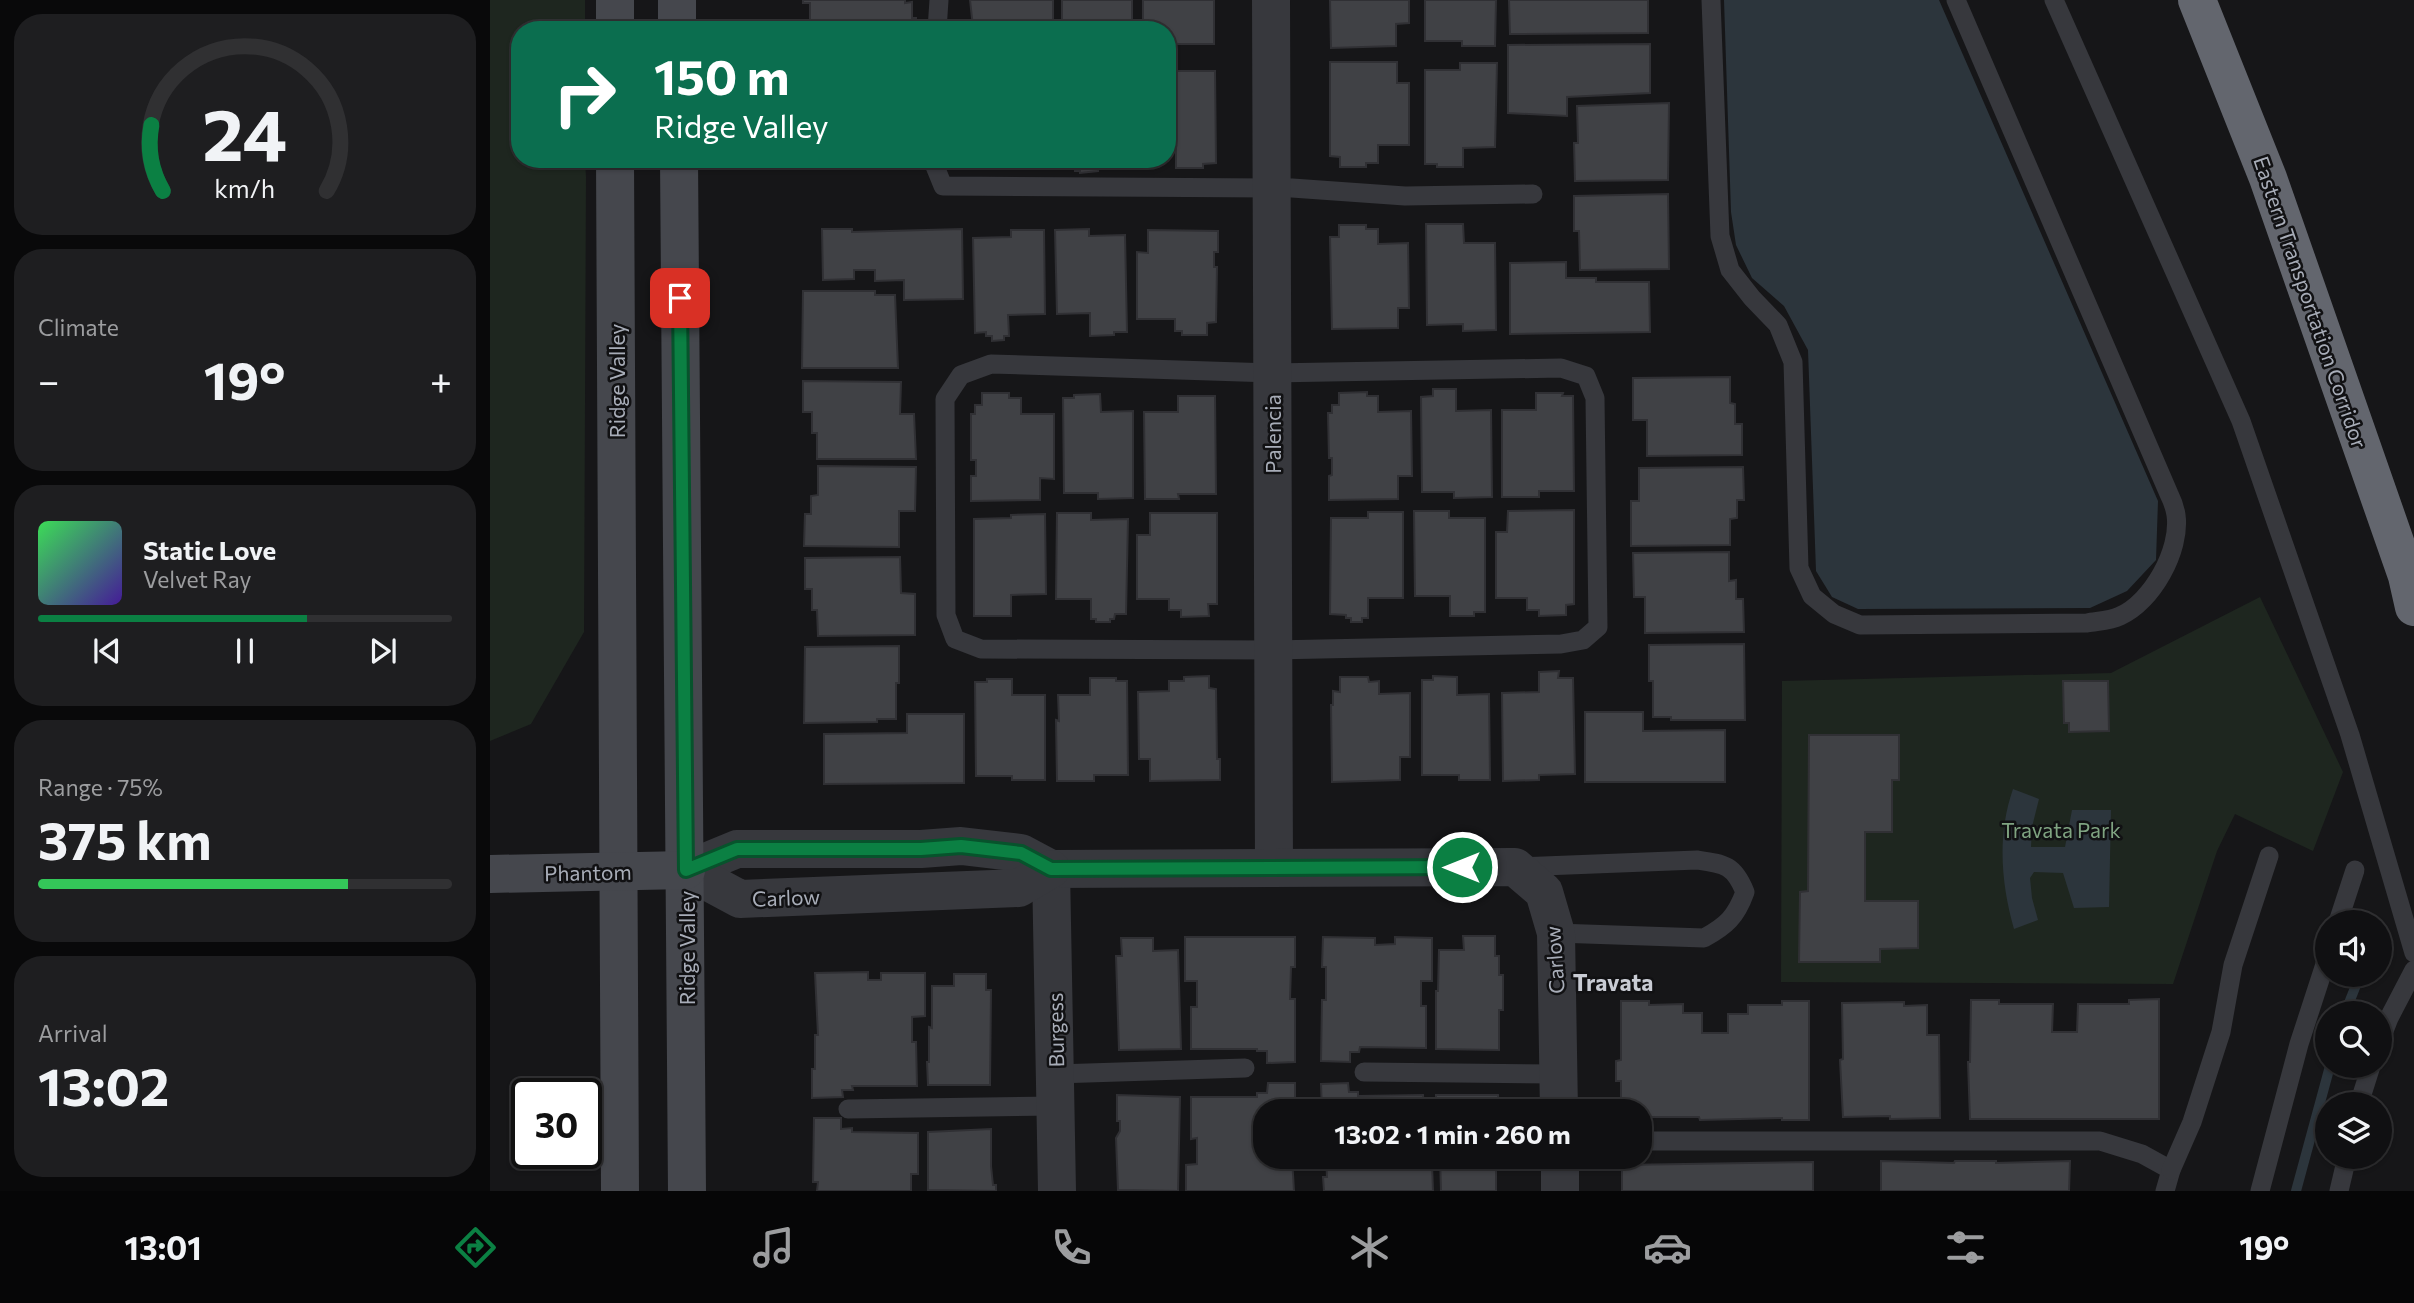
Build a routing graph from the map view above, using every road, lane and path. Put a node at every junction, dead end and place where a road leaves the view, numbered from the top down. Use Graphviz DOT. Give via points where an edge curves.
graph roads {
  1 [pos="615,0"];
  2 [pos="677,0"];
  3 [pos="939,0"];
  4 [pos="1271,0"];
  5 [pos="1711,0"];
  6 [pos="1956,0"];
  7 [pos="2054,0"];
  8 [pos="2197,0"];
  9 [pos="615,21"];
  10 [pos="677,21"];
  11 [pos="938,21"];
  12 [pos="615,168"];
  13 [pos="678,168"];
  14 [pos="936,168"];
  15 [pos="1271,188"];
  16 [pos="1533,194"];
  17 [pos="1272,373"];
  18 [pos="2414,607"];
  19 [pos="1273,650"];
  20 [pos="921,849"];
  21 [pos="2270,856"];
  22 [pos="1515,867"];
  23 [pos="1274,868"];
  24 [pos="1051,869"];
  25 [pos="686,870"];
  26 [pos="2354,870"];
  27 [pos="619,872"];
  28 [pos="490,874"];
  29 [pos="920,892"];
  30 [pos="2342,910"];
  31 [pos="1556,933"];
  32 [pos="2414,953"];
  33 [pos="2414,970"];
  34 [pos="2318,987"];
  35 [pos="2392,1012"];
  36 [pos="1245,1068"];
  37 [pos="1364,1072"];
  38 [pos="1558,1074"];
  39 [pos="1056,1090"];
  40 [pos="1559,1099"];
  41 [pos="848,1109"];
  42 [pos="1652,1141"];
  43 [pos="1560,1169"];
  44 [pos="2344,1169"];
  45 [pos="2171,1170"];
  46 [pos="620,1191"];
  47 [pos="687,1191"];
  48 [pos="1057,1191"];
  49 [pos="1560,1191"];
  50 [pos="2165,1191"];
  51 [pos="2260,1191"];
  52 [pos="2339,1191"];
  1 -- 9 [label="main road"];
  2 -- 10 [label="main road"];
  3 -- 11 [label="lane"];
  4 -- 15 [label="street, Palencia"];
  5 -- 6 [label="lane" via="1720,236 1730,270 1778,325 1793,362 1799,568 1812,596 1834,614 1860,625 2087,623 2120,616 2149,594 2166,568 2176,515"];
  7 -- 32 [label="lane" via="2241,421 2350,735"];
  8 -- 18 [label="highway, Eastern Transportation Corridor" via="2268,178"];
  12 -- 27 [label="main road, Ridge Valley"];
  13 -- 25 [label="main road, Ridge Valley"];
  14 -- 15 [label="lane" via="943,186"];
  15 -- 16 [label="lane" via="1405,196"];
  15 -- 17 [label="street, Palencia"];
  17 -- 19 [label="street, Palencia"];
  17 -- 19 [label="lane" via="1561,368 1586,376 1595,398 1598,627 1583,640 1561,644"];
  17 -- 19 [label="lane" via="991,364 961,375 945,399 945,413 946,615 955,639 981,649"];
  19 -- 23 [label="street, Palencia"];
  20 -- 24 [label="street" via="961,846 1021,853"];
  20 -- 25 [label="street" via="737,849"];
  20 -- 29 [label="lane"];
  21 -- 45 [label="lane" via="2234,965 2221,1032"];
  22 -- 23 [label="street"];
  22 -- 31 [label="street, Carlow" via="1544,892"];
  22 -- 31 [label="lane" via="1697,860 1721,864 1737,873 1745,892 1725,926 1704,938"];
  23 -- 24 [label="street"];
  24 -- 29 [label="street, Carlow" via="1019,888"];
  24 -- 39 [label="street, Burgess"];
  25 -- 27 [label="main road, Phantom"];
  25 -- 29 [label="street, Carlow" via="740,899"];
  25 -- 47 [label="main road, Ridge Valley"];
  26 -- 30 [label="lane"];
  27 -- 28 [label="main road, Phantom"];
  27 -- 46 [label="main road, Ridge Valley"];
  31 -- 38 [label="street, Carlow"];
  33 -- 35 [label="lane"];
  34 -- 51 [label="lane"];
  36 -- 39 [label="lane"];
  37 -- 38 [label="lane"];
  38 -- 40 [label="street, Carlow"];
  39 -- 41 [label="lane"];
  39 -- 48 [label="street, Burgess"];
  42 -- 45 [label="lane" via="2100,1141 2142,1154"];
  43 -- 49 [label="street"];
  44 -- 52 [label="lane"];
  45 -- 50 [label="lane"];
}
